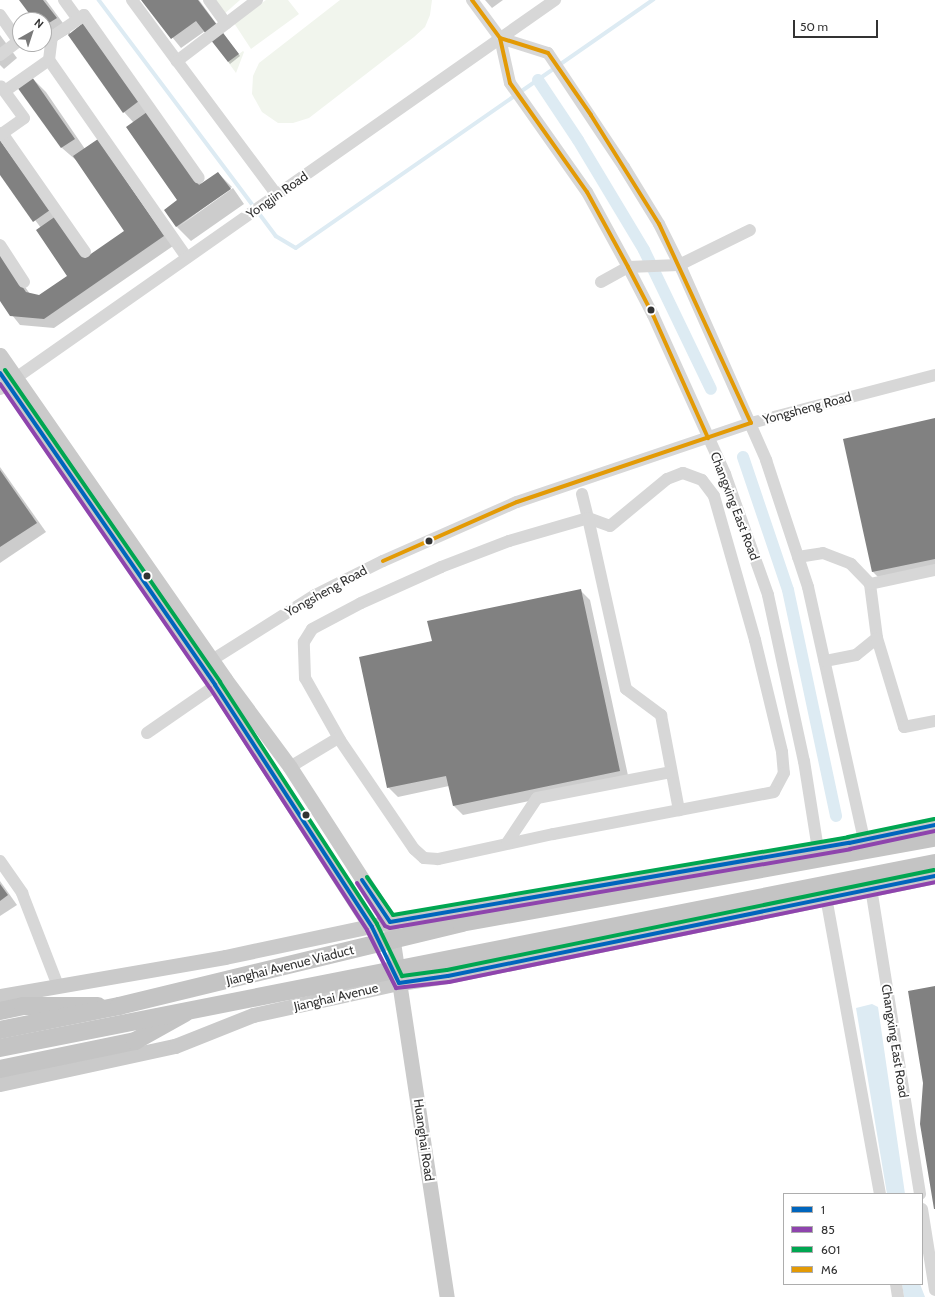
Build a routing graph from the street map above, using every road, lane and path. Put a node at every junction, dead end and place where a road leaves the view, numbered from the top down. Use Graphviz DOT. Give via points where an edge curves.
graph roads {
  1 [pos="64,0"];
  2 [pos="132,0"];
  3 [pos="209,0"];
  4 [pos="472,0"];
  5 [pos="555,0"];
  6 [pos="250,2"];
  7 [pos="0,15"];
  8 [pos="78,19"];
  9 [pos="226,23"];
  10 [pos="12,31"];
  11 [pos="52,35"];
  12 [pos="500,38"];
  13 [pos="12,46"];
  14 [pos="49,52"];
  15 [pos="0,55"];
  16 [pos="49,60"];
  17 [pos="177,61"];
  18 [pos="2,88"];
  19 [pos="1,134"];
  20 [pos="199,178"];
  21 [pos="273,198"];
  22 [pos="750,230"];
  23 [pos="0,245"];
  24 [pos="85,252"];
  25 [pos="187,258"];
  26 [pos="680,265"];
  27 [pos="628,267"];
  28 [pos="24,282"];
  29 [pos="601,282"];
  30 [pos="0,355"];
  31 [pos="935,374"];
  32 [pos="6,381"];
  33 [pos="751,423"];
  34 [pos="708,438"];
  35 [pos="582,494"];
  36 [pos="588,518"];
  37 [pos="798,557"];
  38 [pos="935,570"];
  39 [pos="870,584"];
  40 [pos="877,638"];
  41 [pos="825,661"];
  42 [pos="207,663"];
  43 [pos="220,682"];
  44 [pos="935,721"];
  45 [pos="147,733"];
  46 [pos="338,738"];
  47 [pos="290,767"];
  48 [pos="671,772"];
  49 [pos="679,810"];
  50 [pos="935,825"];
  51 [pos="935,838"];
  52 [pos="864,840"];
  53 [pos="507,844"];
  54 [pos="818,849"];
  55 [pos="0,861"];
  56 [pos="935,863"];
  57 [pos="935,876"];
  58 [pos="871,888"];
  59 [pos="826,897"];
  60 [pos="390,922"];
  61 [pos="372,927"];
  62 [pos="399,983"];
  63 [pos="58,986"];
  64 [pos="0,996"];
  65 [pos="119,1006"];
  66 [pos="195,1008"];
  67 [pos="0,1011"];
  68 [pos="0,1030"];
  69 [pos="0,1048"];
  70 [pos="0,1069"];
  71 [pos="0,1084"];
  72 [pos="880,1193"];
  73 [pos="920,1193"];
  74 [pos="923,1215"];
  75 [pos="896,1285"];
  76 [pos="935,1290"];
  77 [pos="447,1297"];
  78 [pos="898,1297"];
  1 -- 8 [label="street"];
  2 -- 17 [label="street"];
  3 -- 9 [label="street"];
  4 -- 12 [label="street"];
  5 -- 12 [label="street, Yongjin Road"];
  6 -- 9 [label="street"];
  7 -- 10 [label="street"];
  8 -- 11 [label="street"];
  8 -- 20 [label="street" via="84,15"];
  9 -- 17 [label="street"];
  12 -- 21 [label="street, Yongjin Road"];
  12 -- 26 [label="street" via="548,53 655,218"];
  12 -- 27 [label="street, Changxing East Road" via="510,82 586,192"];
  13 -- 15 [label="street"];
  14 -- 16 [label="street"];
  16 -- 18 [label="street"];
  16 -- 25 [label="street"];
  17 -- 21 [label="street"];
  18 -- 19 [label="street" via="24,118"];
  19 -- 24 [label="street"];
  21 -- 25 [label="street, Yongjin Road"];
  22 -- 26 [label="street"];
  23 -- 28 [label="street"];
  25 -- 32 [label="street, Yongjin Road"];
  26 -- 27 [label="street"];
  26 -- 33 [label="street"];
  27 -- 29 [label="street"];
  27 -- 34 [label="street, Changxing East Road" via="660,329"];
  30 -- 32 [label="main road, Huanghai Road"];
  31 -- 33 [label="street, Yongsheng Road"];
  32 -- 42 [label="main road, Huanghai Road"];
  33 -- 34 [label="street, Yongsheng Road"];
  33 -- 37 [label="street"];
  34 -- 42 [label="street, Yongsheng Road" via="517,502 382,561 315,595"];
  34 -- 54 [label="street, Changxing East Road" via="725,474 768,595 804,761"];
  35 -- 36 [label="street"];
  36 -- 46 [label="street" via="509,541 441,567 361,602 312,628 304,642 305,678"];
  36 -- 48 [label="street" via="626,689 661,715"];
  36 -- 49 [label="street" via="610,526 667,479 683,473 702,480 714,496 768,694 784,773 774,792"];
  37 -- 39 [label="street" via="824,553 851,564"];
  37 -- 41 [label="street" via="808,587"];
  38 -- 39 [label="street"];
  39 -- 40 [label="street"];
  40 -- 41 [label="street" via="856,655"];
  40 -- 44 [label="street" via="904,727"];
  41 -- 52 [label="street"];
  42 -- 43 [label="main road, Huanghai Road"];
  43 -- 45 [label="street"];
  43 -- 47 [label="main road, Huanghai Road"];
  43 -- 61 [label="main road, Huanghai Road"];
  46 -- 47 [label="street"];
  46 -- 53 [label="street" via="414,849 424,858 438,859"];
  47 -- 60 [label="main road, Huanghai Road"];
  48 -- 49 [label="street"];
  48 -- 53 [label="street" via="537,798"];
  49 -- 53 [label="street"];
  50 -- 52 [label="main road"];
  51 -- 65 [label="highway, Jianghai Avenue Viaduct, bridge" via="461,924"];
  52 -- 54 [label="main road"];
  54 -- 60 [label="main road"];
  55 -- 63 [label="street" via="22,892"];
  56 -- 66 [label="highway, Jianghai Avenue Viaduct, bridge"];
  57 -- 58 [label="main road, Jianghai Avenue"];
  58 -- 59 [label="main road, Jianghai Avenue"];
  58 -- 73 [label="street, Changxing East Road"];
  59 -- 62 [label="main road, Jianghai Avenue" via="448,976"];
  59 -- 72 [label="street"];
  60 -- 61 [label="main road"];
  60 -- 62 [label="main road, Huanghai Road"];
  61 -- 62 [label="main road, Huanghai Road"];
  61 -- 63 [label="main road" via="225,957"];
  62 -- 71 [label="main road, Jianghai Avenue" via="253,1015 175,1046"];
  62 -- 77 [label="main road, Huanghai Road"];
  63 -- 64 [label="main road"];
  65 -- 67 [label="highway, bridge" via="23,1006"];
  65 -- 68 [label="highway, Jianghai Avenue Viaduct, bridge"];
  66 -- 69 [label="highway, Jianghai Avenue Viaduct, bridge"];
  66 -- 70 [label="highway" via="135,1041"];
  74 -- 76 [label="street"];
  75 -- 78 [label="street"];
}
